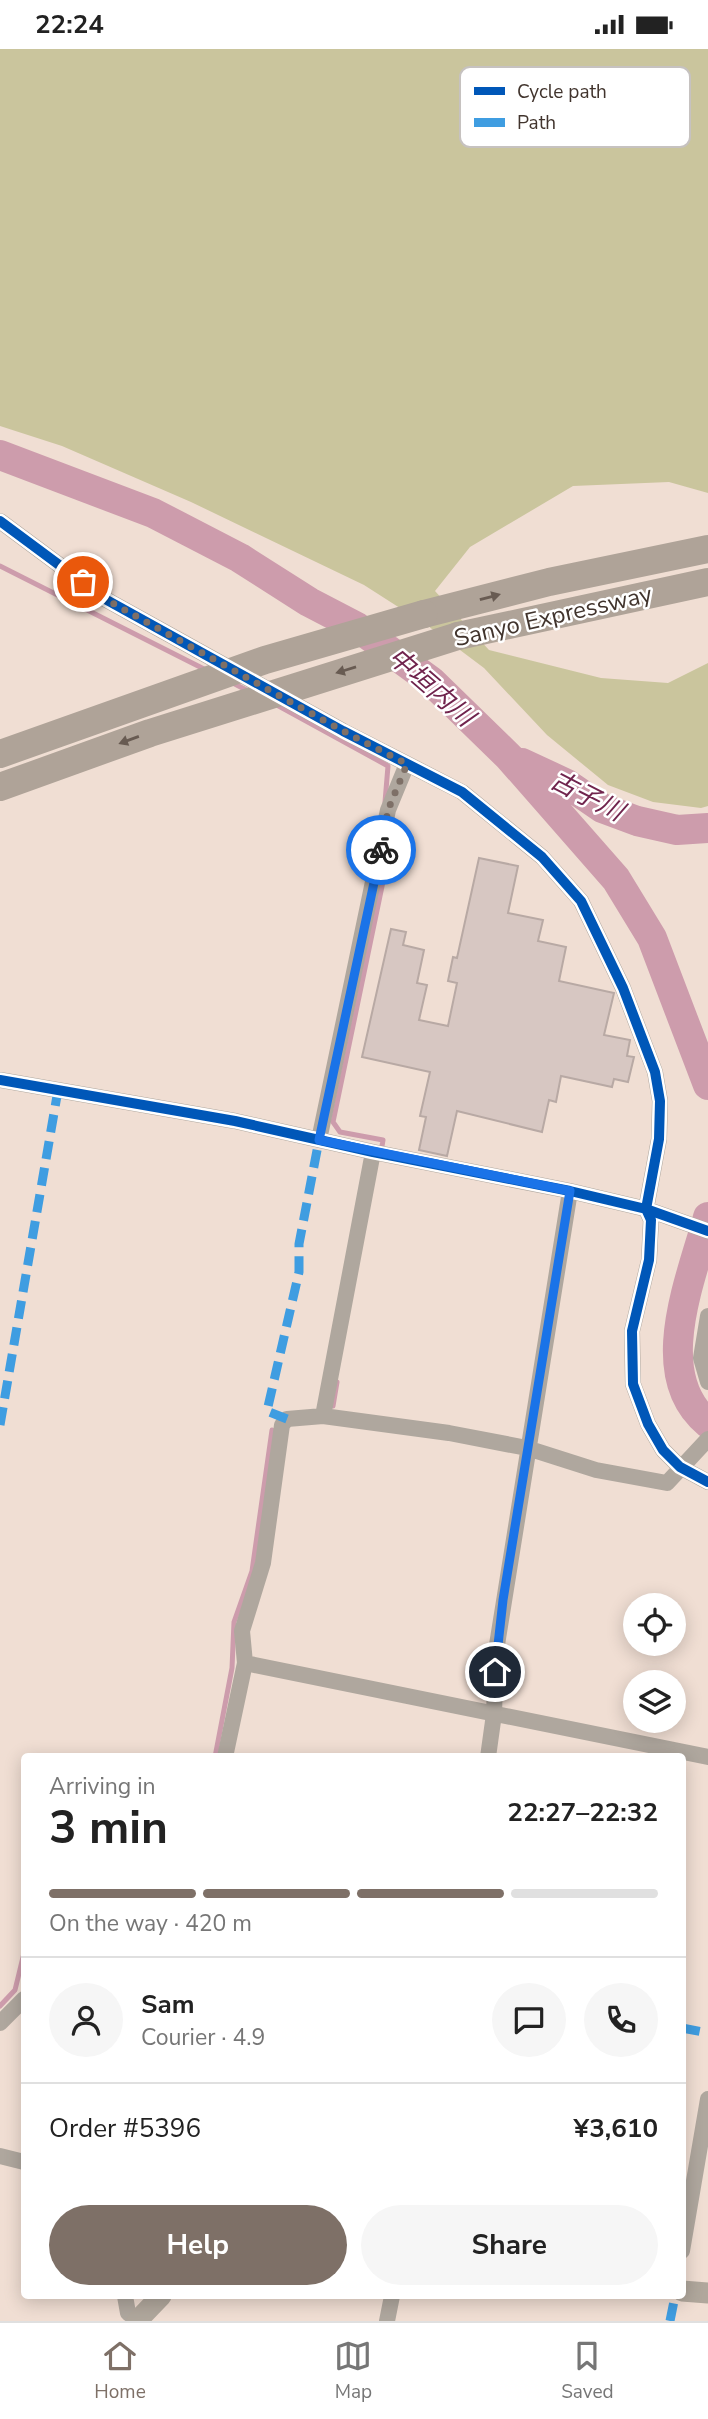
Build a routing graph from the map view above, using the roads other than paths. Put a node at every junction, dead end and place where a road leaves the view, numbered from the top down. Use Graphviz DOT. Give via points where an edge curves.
graph roads {
  1 [pos="0,521"];
  2 [pos="708,549"];
  3 [pos="708,582"];
  4 [pos="0,754"];
  5 [pos="407,764"];
  6 [pos="0,787"];
  7 [pos="0,1080"];
  8 [pos="319,1140"];
  9 [pos="373,1152"];
  10 [pos="570,1191"];
  11 [pos="651,1212"];
  12 [pos="708,1231"];
  13 [pos="708,1316"];
  14 [pos="708,1382"];
  15 [pos="323,1416"];
  16 [pos="708,1439"];
  17 [pos="527,1448"];
  18 [pos="683,1464"];
  19 [pos="708,1482"];
  20 [pos="245,1663"];
  21 [pos="494,1714"];
  22 [pos="226,1753"];
  23 [pos="489,1753"];
  24 [pos="708,1757"];
  25 [pos="21,2002"];
  26 [pos="0,2023"];
  27 [pos="708,2099"];
  28 [pos="0,2156"];
  29 [pos="21,2161"];
  30 [pos="686,2228"];
  31 [pos="686,2291"];
  32 [pos="708,2293"];
  33 [pos="126,2299"];
  34 [pos="158,2299"];
  35 [pos="391,2299"];
  36 [pos="138,2321"];
  37 [pos="387,2321"];
  1 -- 5 [label="street" via="105,599"];
  4 -- 2 [label="highway, Sanyo Expressway, one-way, bridge" via="265,660 549,582"];
  3 -- 6 [label="highway, Sanyo Expressway, one-way, bridge" via="457,636 150,733"];
  5 -- 8 [label="street" via="388,810"];
  5 -- 11 [label="street" via="462,792 492,814 542,857 581,901 623,988 655,1072 659,1139"];
  7 -- 8 [label="street"];
  8 -- 9 [label="street"];
  9 -- 10 [label="street"];
  9 -- 15 [label="street"];
  10 -- 11 [label="street"];
  10 -- 17 [label="street"];
  11 -- 12 [label="street"];
  11 -- 18 [label="street" via="649,1260 632,1331 632,1384 658,1441"];
  13 -- 14 [label="street" via="701,1358"];
  15 -- 17 [label="street"];
  15 -- 20 [label="street" via="287,1419 282,1425 263,1563 242,1631"];
  16 -- 18 [label="street"];
  17 -- 18 [label="street" via="596,1470 667,1483"];
  17 -- 21 [label="street" via="496,1651"];
  18 -- 19 [label="street"];
  20 -- 21 [label="street"];
  20 -- 22 [label="street"];
  21 -- 23 [label="street"];
  21 -- 24 [label="street"];
  25 -- 26 [label="street"];
  27 -- 30 [label="street"];
  28 -- 29 [label="street"];
  31 -- 32 [label="main road"];
  33 -- 36 [label="street" via="128,2313"];
  34 -- 36 [label="main road"];
  35 -- 37 [label="street"];
}
